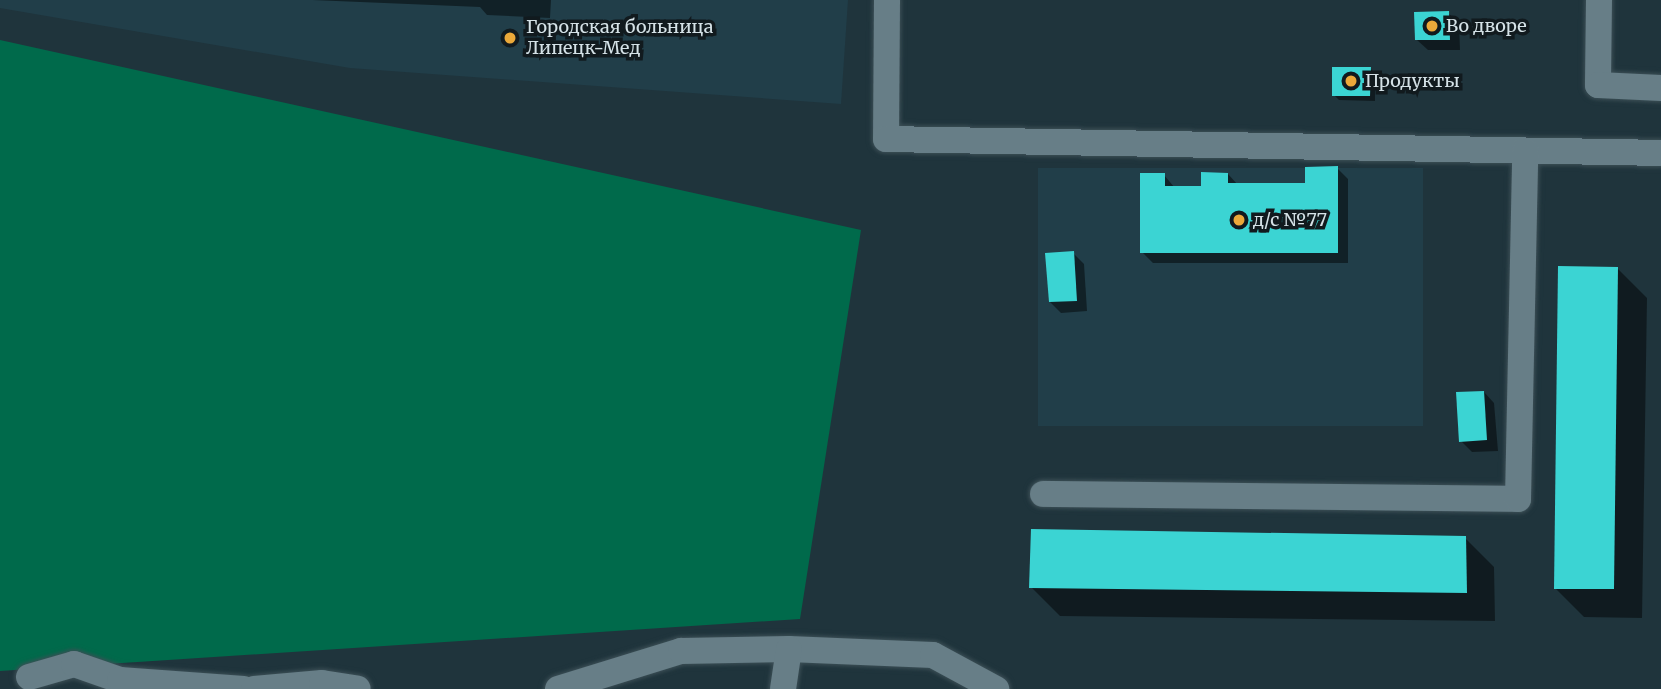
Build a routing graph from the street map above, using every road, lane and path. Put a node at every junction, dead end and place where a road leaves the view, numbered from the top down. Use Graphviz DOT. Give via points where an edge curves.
graph roads {
  1 [pos="887,0"];
  2 [pos="1599,0"];
  3 [pos="1661,88"];
  4 [pos="1525,151"];
  5 [pos="1661,153"];
  6 [pos="1043,494"];
  7 [pos="789,649"];
  8 [pos="29,677"];
  9 [pos="244,689"];
  10 [pos="254,689"];
  11 [pos="358,689"];
  12 [pos="558,689"];
  13 [pos="783,689"];
  14 [pos="996,689"];
  1 -- 4 [label="street" via="886,139"];
  2 -- 3 [label="street" via="1598,85"];
  4 -- 5 [label="street"];
  4 -- 6 [label="street" via="1518,499"];
  7 -- 12 [label="street" via="681,651"];
  7 -- 13 [label="street"];
  7 -- 14 [label="street" via="933,654"];
  8 -- 9 [label="street" via="74,664 120,680"];
  10 -- 11 [label="street" via="322,683"];
}
